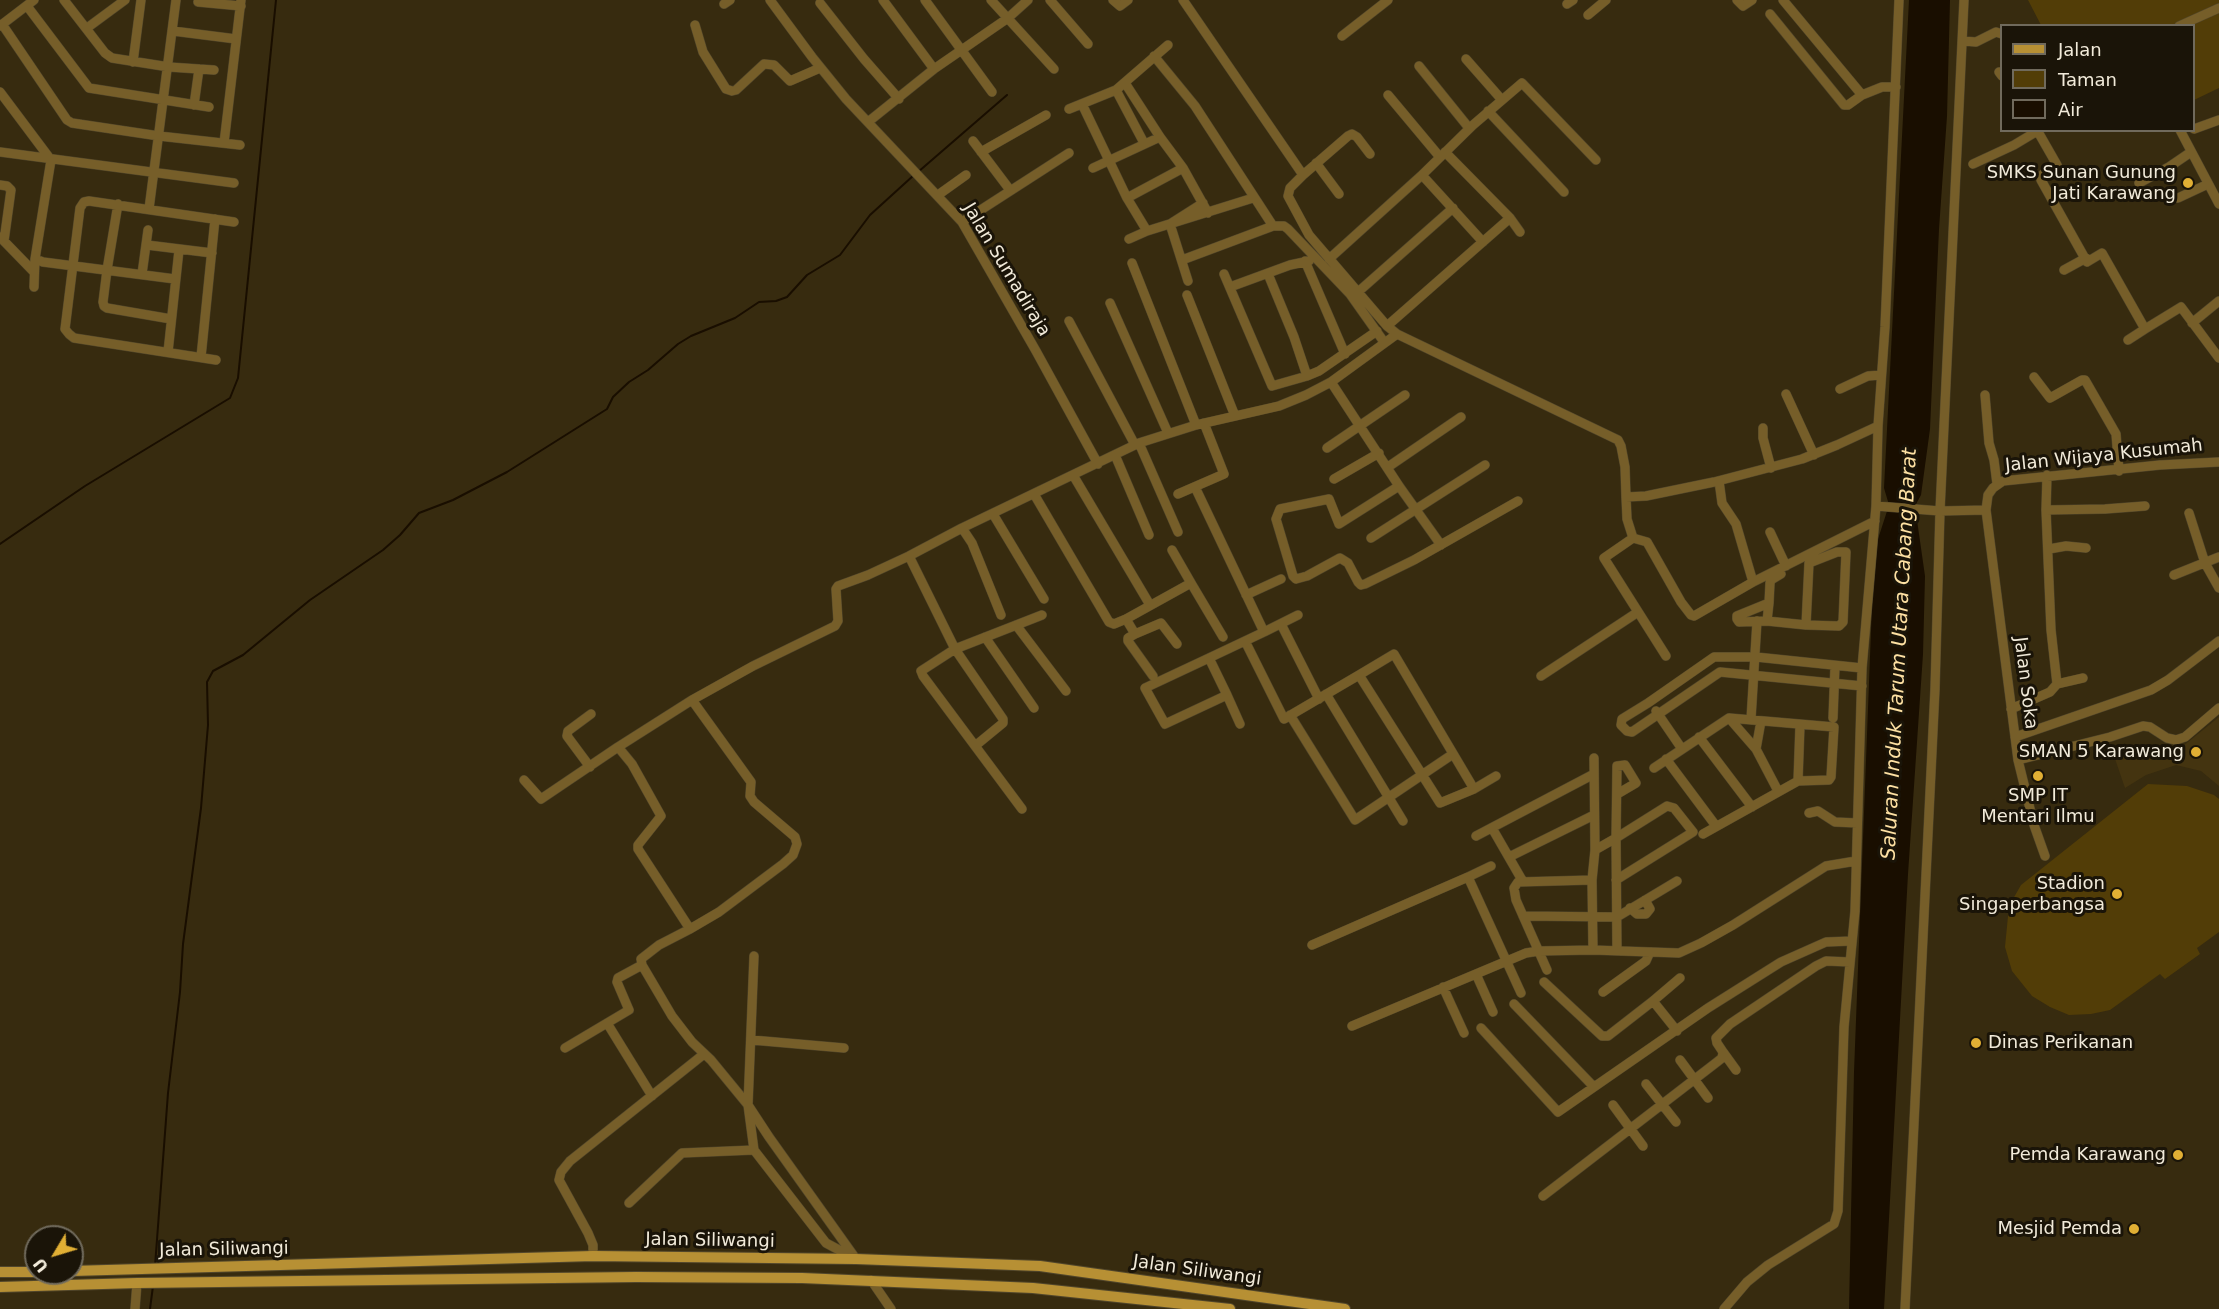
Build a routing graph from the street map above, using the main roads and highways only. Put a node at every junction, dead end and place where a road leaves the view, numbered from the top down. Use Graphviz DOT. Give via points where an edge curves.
graph roads {
  1 [pos="380,1263"];
  2 [pos="84,1271"];
  3 [pos="0,1272"];
  4 [pos="24,1272"];
  5 [pos="380,1281"];
  6 [pos="0,1287"];
  7 [pos="1230,1309"];
  8 [pos="1345,1309"];
  1 -- 2 [label="main road, Jalan Siliwangi"];
  1 -- 5 [label="main road"];
  1 -- 8 [label="main road, Jalan Siliwangi" via="593,1256 1040,1266"];
  3 -- 4 [label="main road"];
  5 -- 6 [label="main road, Jalan Siliwangi"];
  5 -- 7 [label="main road, Jalan Siliwangi" via="636,1277 871,1280 1033,1288"];
}
